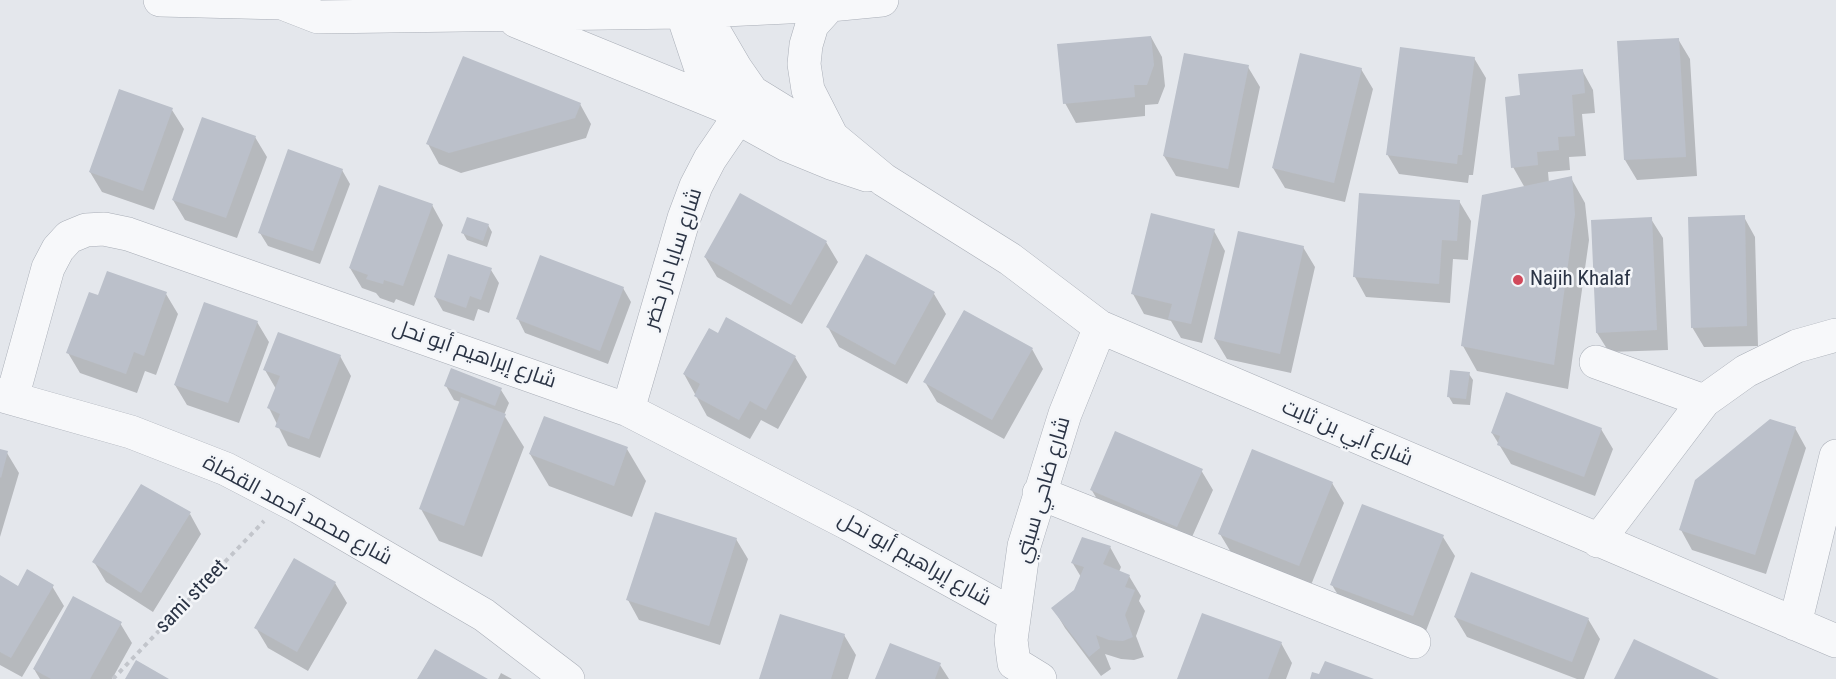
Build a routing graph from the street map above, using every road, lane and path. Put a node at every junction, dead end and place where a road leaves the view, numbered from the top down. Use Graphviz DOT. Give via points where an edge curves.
graph roads {
  1 [pos="160,0"];
  2 [pos="882,0"];
  3 [pos="287,2"];
  4 [pos="830,5"];
  5 [pos="694,6"];
  6 [pos="501,15"];
  7 [pos="731,112"];
  8 [pos="832,136"];
  9 [pos="884,180"];
  10 [pos="1100,327"];
  11 [pos="1836,335"];
  12 [pos="1596,362"];
  13 [pos="6,397"];
  14 [pos="1704,401"];
  15 [pos="628,410"];
  16 [pos="1836,456"];
  17 [pos="1039,493"];
  18 [pos="271,514"];
  19 [pos="1598,541"];
  20 [pos="1014,615"];
  21 [pos="1795,624"];
  22 [pos="1836,641"];
  23 [pos="1414,642"];
  24 [pos="1020,674"];
  25 [pos="113,679"];
  26 [pos="568,679"];
  1 -- 3 [label="street"];
  2 -- 4 [label="street"];
  3 -- 6 [label="street" via="318,17"];
  4 -- 5 [label="street"];
  4 -- 8 [label="street" via="812,25 804,64 808,90"];
  5 -- 6 [label="street"];
  5 -- 7 [label="street, شارع أبي بن ثابت" via="701,69"];
  5 -- 8 [label="street, شارع أبي بن ثابت" via="752,92"];
  6 -- 7 [label="street"];
  7 -- 9 [label="street, شارع أبي بن ثابت" via="787,145"];
  7 -- 15 [label="street, شارع سابا دار خضر" via="696,186 672,252"];
  8 -- 9 [label="street, شارع أبي بن ثابت"];
  9 -- 10 [label="street, شارع أبي بن ثابت" via="1010,259"];
  10 -- 17 [label="street, شارع ضاحي سبتي"];
  10 -- 19 [label="street, شارع أبي بن ثابت"];
  11 -- 14 [label="street" via="1797,346 1746,371"];
  12 -- 14 [label="street"];
  13 -- 15 [label="street, شارع إبراهيم أبو نحل" via="48,268 58,249 69,237 86,230 104,229 137,237"];
  13 -- 26 [label="street, شارع محمد أحمد القضاة" via="131,432 226,469 484,615"];
  14 -- 19 [label="street"];
  15 -- 20 [label="street, شارع إبراهيم أبو نحل"];
  16 -- 21 [label="street"];
  17 -- 20 [label="street, شارع ضاحي سبتي" via="1024,546"];
  17 -- 23 [label="street"];
  18 -- 25 [label="path, sami street"];
  19 -- 21 [label="street, شارع أبي بن ثابت"];
  20 -- 24 [label="street, شارع ضاحي سبتي" via="1011,640"];
  21 -- 22 [label="street, شارع أبي بن ثابت"];
}
